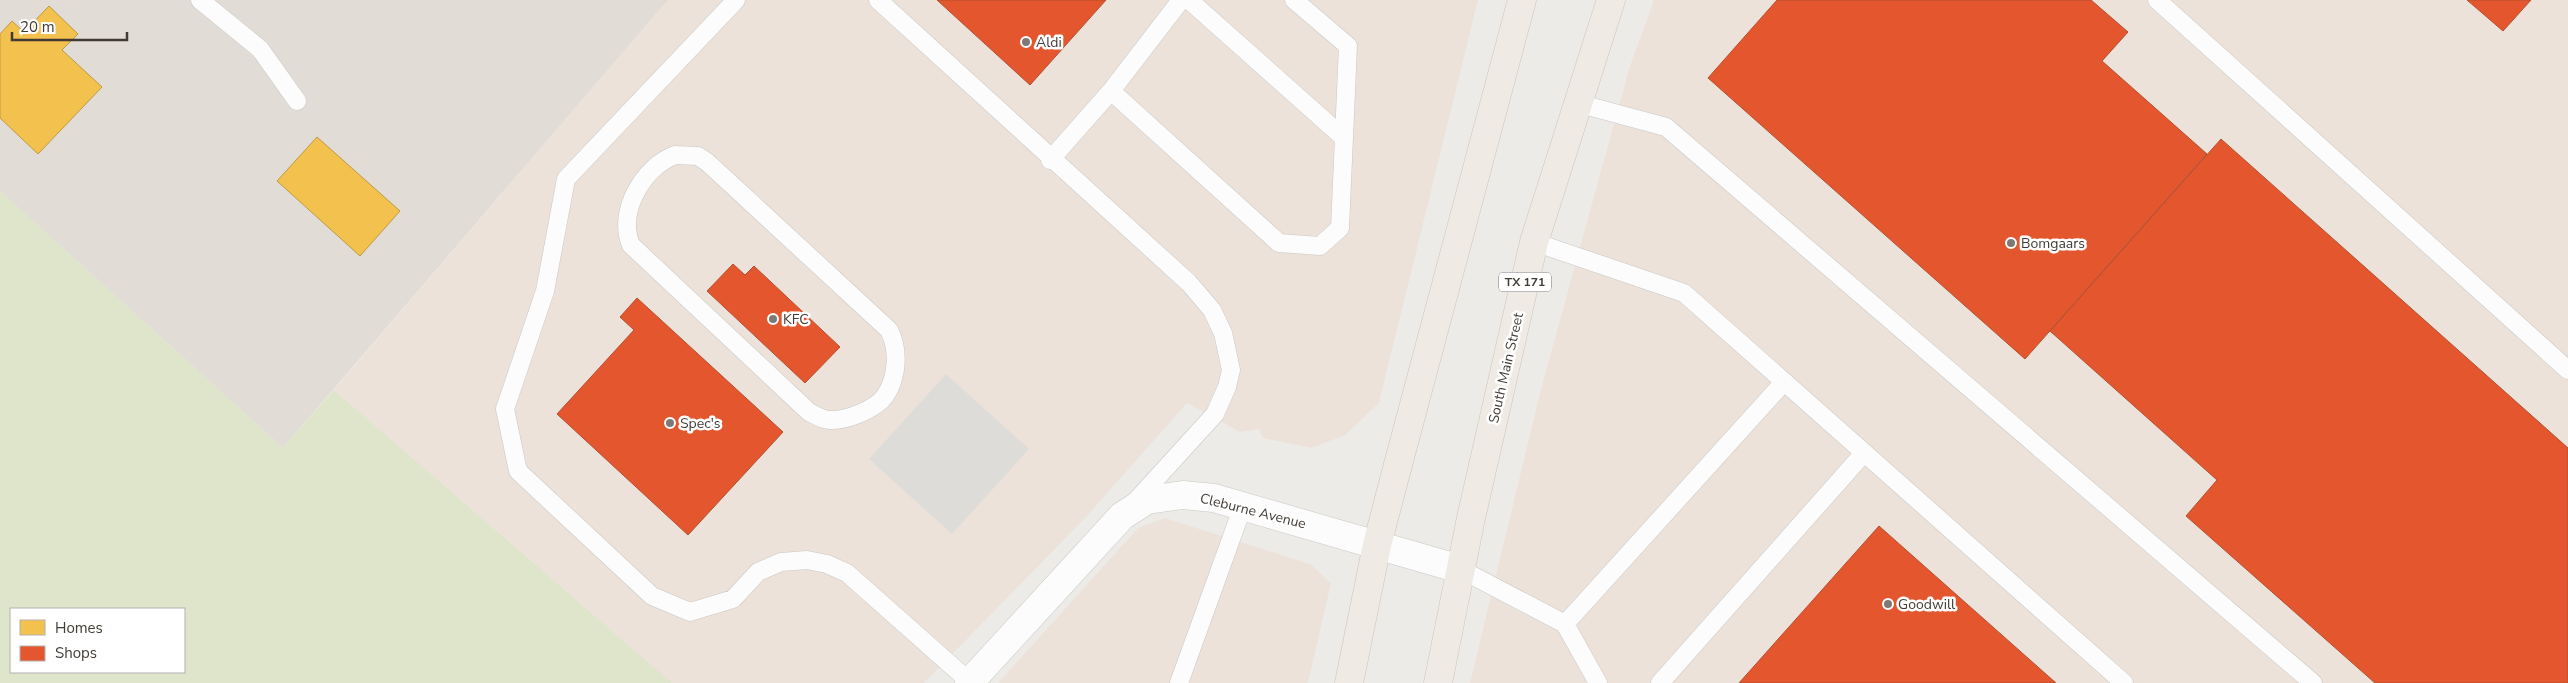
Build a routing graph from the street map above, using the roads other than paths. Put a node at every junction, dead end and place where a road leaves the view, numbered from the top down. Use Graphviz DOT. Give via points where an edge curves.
graph roads {
  1 [pos="200,0"];
  2 [pos="736,0"];
  3 [pos="878,0"];
  4 [pos="1181,0"];
  5 [pos="1189,0"];
  6 [pos="1294,0"];
  7 [pos="1522,0"];
  8 [pos="1611,0"];
  9 [pos="2158,0"];
  10 [pos="1111,91"];
  11 [pos="297,101"];
  12 [pos="1577,103"];
  13 [pos="1344,138"];
  14 [pos="1050,160"];
  15 [pos="1534,242"];
  16 [pos="2568,370"];
  17 [pos="1784,382"];
  18 [pos="884,397"];
  19 [pos="1864,453"];
  20 [pos="1243,506"];
  21 [pos="1122,516"];
  22 [pos="1378,545"];
  23 [pos="1460,569"];
  24 [pos="1565,624"];
  25 [pos="969,683"];
  26 [pos="1179,683"];
  27 [pos="1349,683"];
  28 [pos="1438,683"];
  29 [pos="1598,683"];
  30 [pos="1660,683"];
  31 [pos="2124,683"];
  32 [pos="2313,683"];
  1 -- 11 [label="lane" via="260,49"];
  2 -- 25 [label="lane" via="566,180 545,291 506,409 518,471 652,596 690,612 732,599 758,572 781,562 807,560 827,564 847,574"];
  3 -- 14 [label="lane"];
  4 -- 10 [label="lane"];
  5 -- 13 [label="lane"];
  6 -- 13 [label="lane" via="1348,46"];
  7 -- 22 [label="main road"];
  8 -- 12 [label="main road, South Main Street / TX 171"];
  9 -- 16 [label="lane"];
  10 -- 13 [label="lane" via="1279,243 1320,246 1340,228"];
  10 -- 14 [label="lane"];
  12 -- 15 [label="main road, South Main Street / TX 171"];
  12 -- 32 [label="lane" via="1666,127"];
  14 -- 21 [label="lane" via="1189,283 1212,310 1228,351 1231,370 1215,414"];
  15 -- 17 [label="lane" via="1684,293"];
  15 -- 23 [label="main road, South Main Street / TX 171"];
  17 -- 19 [label="lane"];
  17 -- 24 [label="lane"];
  18 -- 18 [label="lane" via="896,358 896,343 889,330 707,162 698,156 676,156 662,160 651,170 628,212 626,233 631,245 808,412 828,420 846,419"];
  19 -- 30 [label="lane"];
  19 -- 31 [label="lane"];
  20 -- 21 [label="street, Cleburne Avenue" via="1214,498 1183,495 1147,500"];
  20 -- 22 [label="street, Cleburne Avenue"];
  20 -- 26 [label="lane"];
  21 -- 25 [label="street, Cleburne Avenue"];
  22 -- 23 [label="street, Cleburne Avenue"];
  22 -- 27 [label="main road"];
  23 -- 24 [label="lane"];
  23 -- 28 [label="main road, South Main Street / TX 171"];
  24 -- 29 [label="lane"];
}
